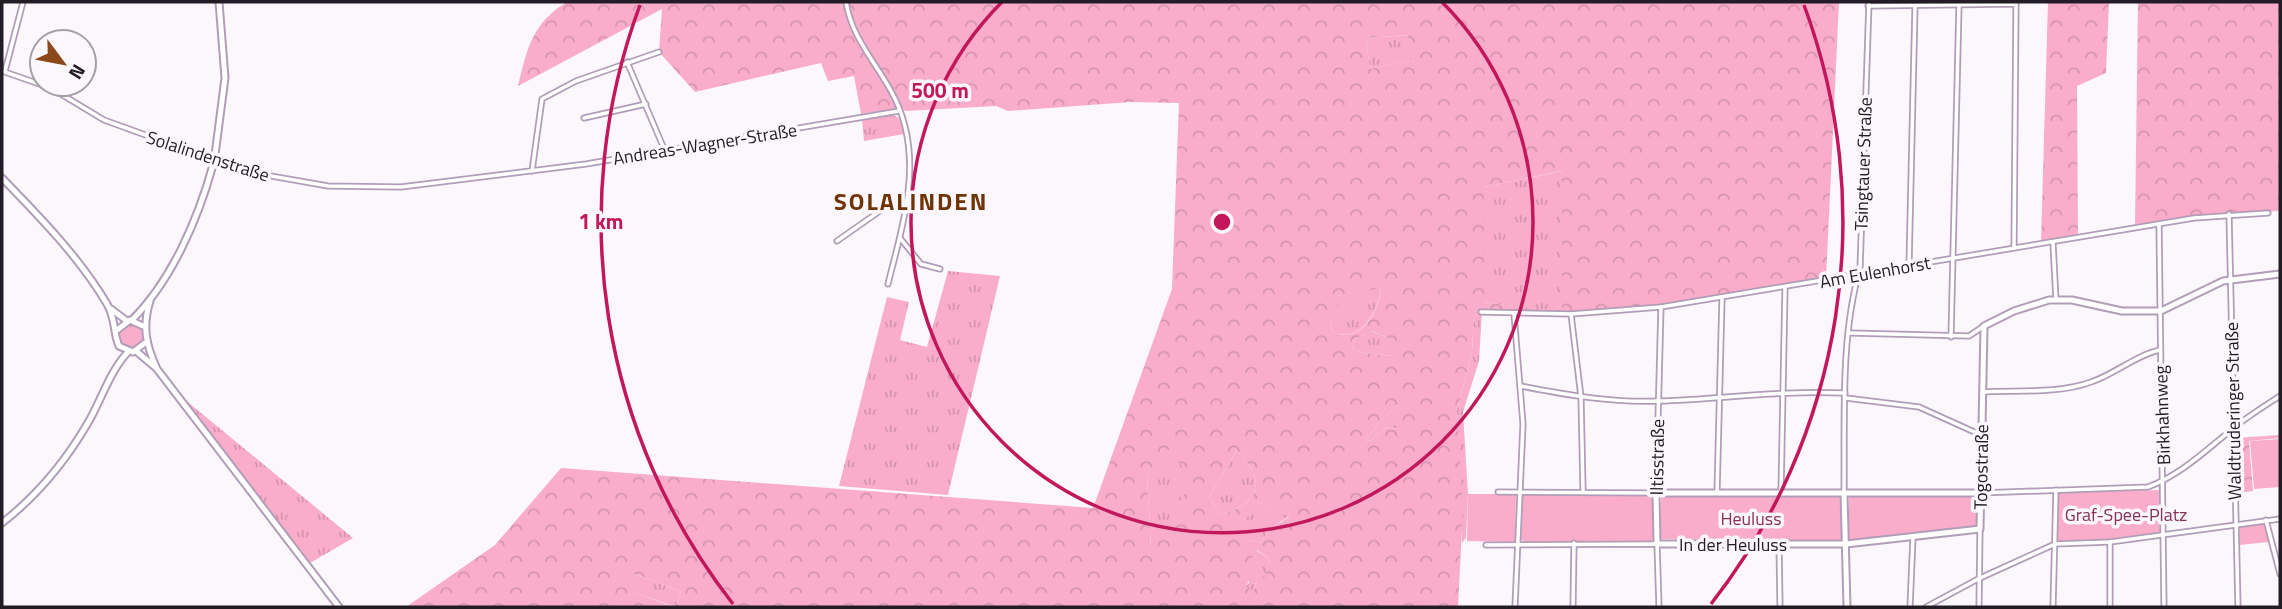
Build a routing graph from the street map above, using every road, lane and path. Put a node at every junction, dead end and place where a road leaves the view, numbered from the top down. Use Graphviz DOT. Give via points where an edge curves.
graph roads {
  1 [pos="23,2"];
  2 [pos="219,2"];
  3 [pos="846,2"];
  4 [pos="1869,4"];
  5 [pos="1959,5"];
  6 [pos="1915,7"];
  7 [pos="659,52"];
  8 [pos="627,61"];
  9 [pos="3,71"];
  10 [pos="646,104"];
  11 [pos="899,111"];
  12 [pos="584,118"];
  13 [pos="665,151"];
  14 [pos="532,171"];
  15 [pos="510,173"];
  16 [pos="2,178"];
  17 [pos="907,202"];
  18 [pos="2268,213"];
  19 [pos="2229,214"];
  20 [pos="2159,223"];
  21 [pos="900,238"];
  22 [pos="837,241"];
  23 [pos="2053,243"];
  24 [pos="2014,247"];
  25 [pos="1952,258"];
  26 [pos="1909,265"];
  27 [pos="940,269"];
  28 [pos="1859,273"];
  29 [pos="2280,275"];
  30 [pos="2231,279"];
  31 [pos="888,284"];
  32 [pos="1785,289"];
  33 [pos="1722,299"];
  34 [pos="2056,300"];
  35 [pos="150,301"];
  36 [pos="109,307"];
  37 [pos="1661,307"];
  38 [pos="2161,311"];
  39 [pos="1481,312"];
  40 [pos="1514,314"];
  41 [pos="1571,314"];
  42 [pos="130,321"];
  43 [pos="1984,326"];
  44 [pos="144,327"];
  45 [pos="117,330"];
  46 [pos="1850,333"];
  47 [pos="1951,337"];
  48 [pos="145,343"];
  49 [pos="121,348"];
  50 [pos="2160,350"];
  51 [pos="136,351"];
  52 [pos="128,352"];
  53 [pos="118,363"];
  54 [pos="157,369"];
  55 [pos="1521,386"];
  56 [pos="1983,391"];
  57 [pos="1781,393"];
  58 [pos="1845,396"];
  59 [pos="2280,396"];
  60 [pos="1581,397"];
  61 [pos="1718,398"];
  62 [pos="1657,401"];
  63 [pos="2232,429"];
  64 [pos="1981,435"];
  65 [pos="2164,481"];
  66 [pos="2056,490"];
  67 [pos="1520,491"];
  68 [pos="1583,491"];
  69 [pos="1781,491"];
  70 [pos="1498,492"];
  71 [pos="1656,493"];
  72 [pos="1844,493"];
  73 [pos="1980,493"];
  74 [pos="1717,494"];
  75 [pos="2280,519"];
  76 [pos="2266,520"];
  77 [pos="2,523"];
  78 [pos="2234,524"];
  79 [pos="1980,529"];
  80 [pos="2165,534"];
  81 [pos="1913,537"];
  82 [pos="2110,542"];
  83 [pos="1517,543"];
  84 [pos="1574,543"];
  85 [pos="1657,544"];
  86 [pos="1780,544"];
  87 [pos="1846,544"];
  88 [pos="2055,544"];
  89 [pos="1486,545"];
  90 [pos="2280,574"];
  91 [pos="1978,579"];
  92 [pos="339,607"];
  93 [pos="1515,607"];
  94 [pos="1573,607"];
  95 [pos="1659,607"];
  96 [pos="1780,607"];
  97 [pos="1847,607"];
  98 [pos="1910,607"];
  99 [pos="1926,607"];
  100 [pos="1979,607"];
  101 [pos="2053,607"];
  102 [pos="2110,607"];
  103 [pos="2164,607"];
  104 [pos="2238,607"];
  1 -- 9 [label="street"];
  2 -- 35 [label="street, bridge" via="225,78 213,165 189,229"];
  3 -- 11 [label="street" via="858,42"];
  4 -- 6 [label="street"];
  4 -- 28 [label="street, Tsingtauer Straße"];
  5 -- 6 [label="street"];
  5 -- 24 [label="street" via="2016,5"];
  5 -- 25 [label="street"];
  6 -- 26 [label="street"];
  7 -- 8 [label="street"];
  8 -- 10 [label="street"];
  8 -- 14 [label="street" via="542,99"];
  9 -- 15 [label="street, Solalindenstraße" via="51,88 128,130 270,178 384,189"];
  10 -- 12 [label="street"];
  10 -- 13 [label="street"];
  11 -- 13 [label="street, Andreas-Wagner-Straße"];
  11 -- 17 [label="street" via="910,157"];
  13 -- 14 [label="street, Andreas-Wagner-Straße"];
  14 -- 15 [label="street, Andreas-Wagner-Straße"];
  16 -- 36 [label="street" via="61,243"];
  17 -- 21 [label="street"];
  17 -- 22 [label="street" via="887,206"];
  18 -- 19 [label="street, Am Eulenhorst"];
  19 -- 20 [label="street, Am Eulenhorst"];
  19 -- 30 [label="street, Waldtruderinger Straße"];
  20 -- 23 [label="street, Am Eulenhorst"];
  20 -- 38 [label="street, Birkhahnweg"];
  21 -- 27 [label="street" via="921,264"];
  21 -- 31 [label="street"];
  23 -- 24 [label="street, Am Eulenhorst"];
  23 -- 34 [label="street"];
  24 -- 25 [label="street, Am Eulenhorst"];
  25 -- 26 [label="street, Am Eulenhorst"];
  25 -- 47 [label="street"];
  26 -- 28 [label="street, Am Eulenhorst"];
  28 -- 32 [label="street, Am Eulenhorst"];
  28 -- 46 [label="street, Tsingtauer Straße"];
  29 -- 30 [label="street"];
  30 -- 38 [label="street"];
  30 -- 63 [label="street, Waldtruderinger Straße"];
  32 -- 33 [label="street, Am Eulenhorst"];
  32 -- 57 [label="street"];
  33 -- 37 [label="street, Am Eulenhorst"];
  33 -- 61 [label="street"];
  34 -- 38 [label="street" via="2122,311"];
  34 -- 43 [label="street" via="2020,309"];
  35 -- 42 [label="street"];
  35 -- 44 [label="street"];
  36 -- 42 [label="street"];
  36 -- 45 [label="street"];
  37 -- 41 [label="street, Am Eulenhorst"];
  37 -- 62 [label="street, Iltisstraße"];
  38 -- 50 [label="street, Birkhahnweg"];
  39 -- 40 [label="street, Am Eulenhorst"];
  40 -- 41 [label="street, Am Eulenhorst"];
  40 -- 55 [label="street"];
  41 -- 60 [label="street"];
  42 -- 44 [label="street"];
  42 -- 45 [label="street"];
  43 -- 47 [label="street" via="1969,336"];
  43 -- 56 [label="street, Togostraße"];
  44 -- 48 [label="street"];
  45 -- 49 [label="street"];
  46 -- 47 [label="street"];
  46 -- 58 [label="street, Tsingtauer Straße"];
  48 -- 51 [label="street"];
  48 -- 54 [label="street"];
  49 -- 52 [label="street"];
  49 -- 53 [label="street"];
  50 -- 56 [label="street" via="2081,386"];
  50 -- 65 [label="street, Birkhahnweg"];
  51 -- 52 [label="street"];
  51 -- 54 [label="street"];
  52 -- 53 [label="street"];
  53 -- 77 [label="street" via="64,460"];
  54 -- 92 [label="street"];
  55 -- 60 [label="street"];
  55 -- 67 [label="street"];
  56 -- 64 [label="street, Togostraße"];
  57 -- 58 [label="street"];
  57 -- 61 [label="street"];
  57 -- 69 [label="street"];
  58 -- 64 [label="street" via="1919,407"];
  58 -- 72 [label="street, Tsingtauer Straße"];
  59 -- 63 [label="street"];
  60 -- 62 [label="street"];
  60 -- 68 [label="street"];
  61 -- 62 [label="street"];
  61 -- 74 [label="street"];
  62 -- 71 [label="street, Iltisstraße"];
  63 -- 65 [label="street"];
  63 -- 78 [label="street, Waldtruderinger Straße"];
  64 -- 73 [label="street, Togostraße"];
  65 -- 66 [label="street" via="2148,487"];
  65 -- 80 [label="street, Birkhahnweg"];
  66 -- 73 [label="street"];
  66 -- 88 [label="street"];
  67 -- 68 [label="street"];
  67 -- 70 [label="street"];
  67 -- 83 [label="street"];
  68 -- 71 [label="street"];
  69 -- 72 [label="street"];
  69 -- 74 [label="street"];
  71 -- 74 [label="street"];
  71 -- 85 [label="street, Iltisstraße"];
  72 -- 73 [label="street"];
  72 -- 87 [label="street"];
  73 -- 79 [label="street, Togostraße"];
  75 -- 76 [label="street"];
  76 -- 78 [label="street"];
  76 -- 90 [label="street"];
  78 -- 80 [label="street"];
  78 -- 104 [label="street, Waldtruderinger Straße"];
  79 -- 81 [label="street, In der Heuluss"];
  79 -- 91 [label="street, Togostraße"];
  80 -- 82 [label="street"];
  80 -- 103 [label="street, Birkhahnweg"];
  81 -- 87 [label="street, In der Heuluss"];
  81 -- 98 [label="street"];
  82 -- 88 [label="street"];
  82 -- 102 [label="street"];
  83 -- 84 [label="street, In der Heuluss"];
  83 -- 89 [label="street, In der Heuluss"];
  83 -- 93 [label="street"];
  84 -- 85 [label="street, In der Heuluss"];
  84 -- 94 [label="street"];
  85 -- 86 [label="street, In der Heuluss"];
  85 -- 95 [label="street, Iltisstraße"];
  86 -- 87 [label="street, In der Heuluss"];
  86 -- 96 [label="street"];
  87 -- 97 [label="street"];
  88 -- 91 [label="street"];
  88 -- 101 [label="street"];
  91 -- 99 [label="street"];
  91 -- 100 [label="street, Togostraße"];
}
